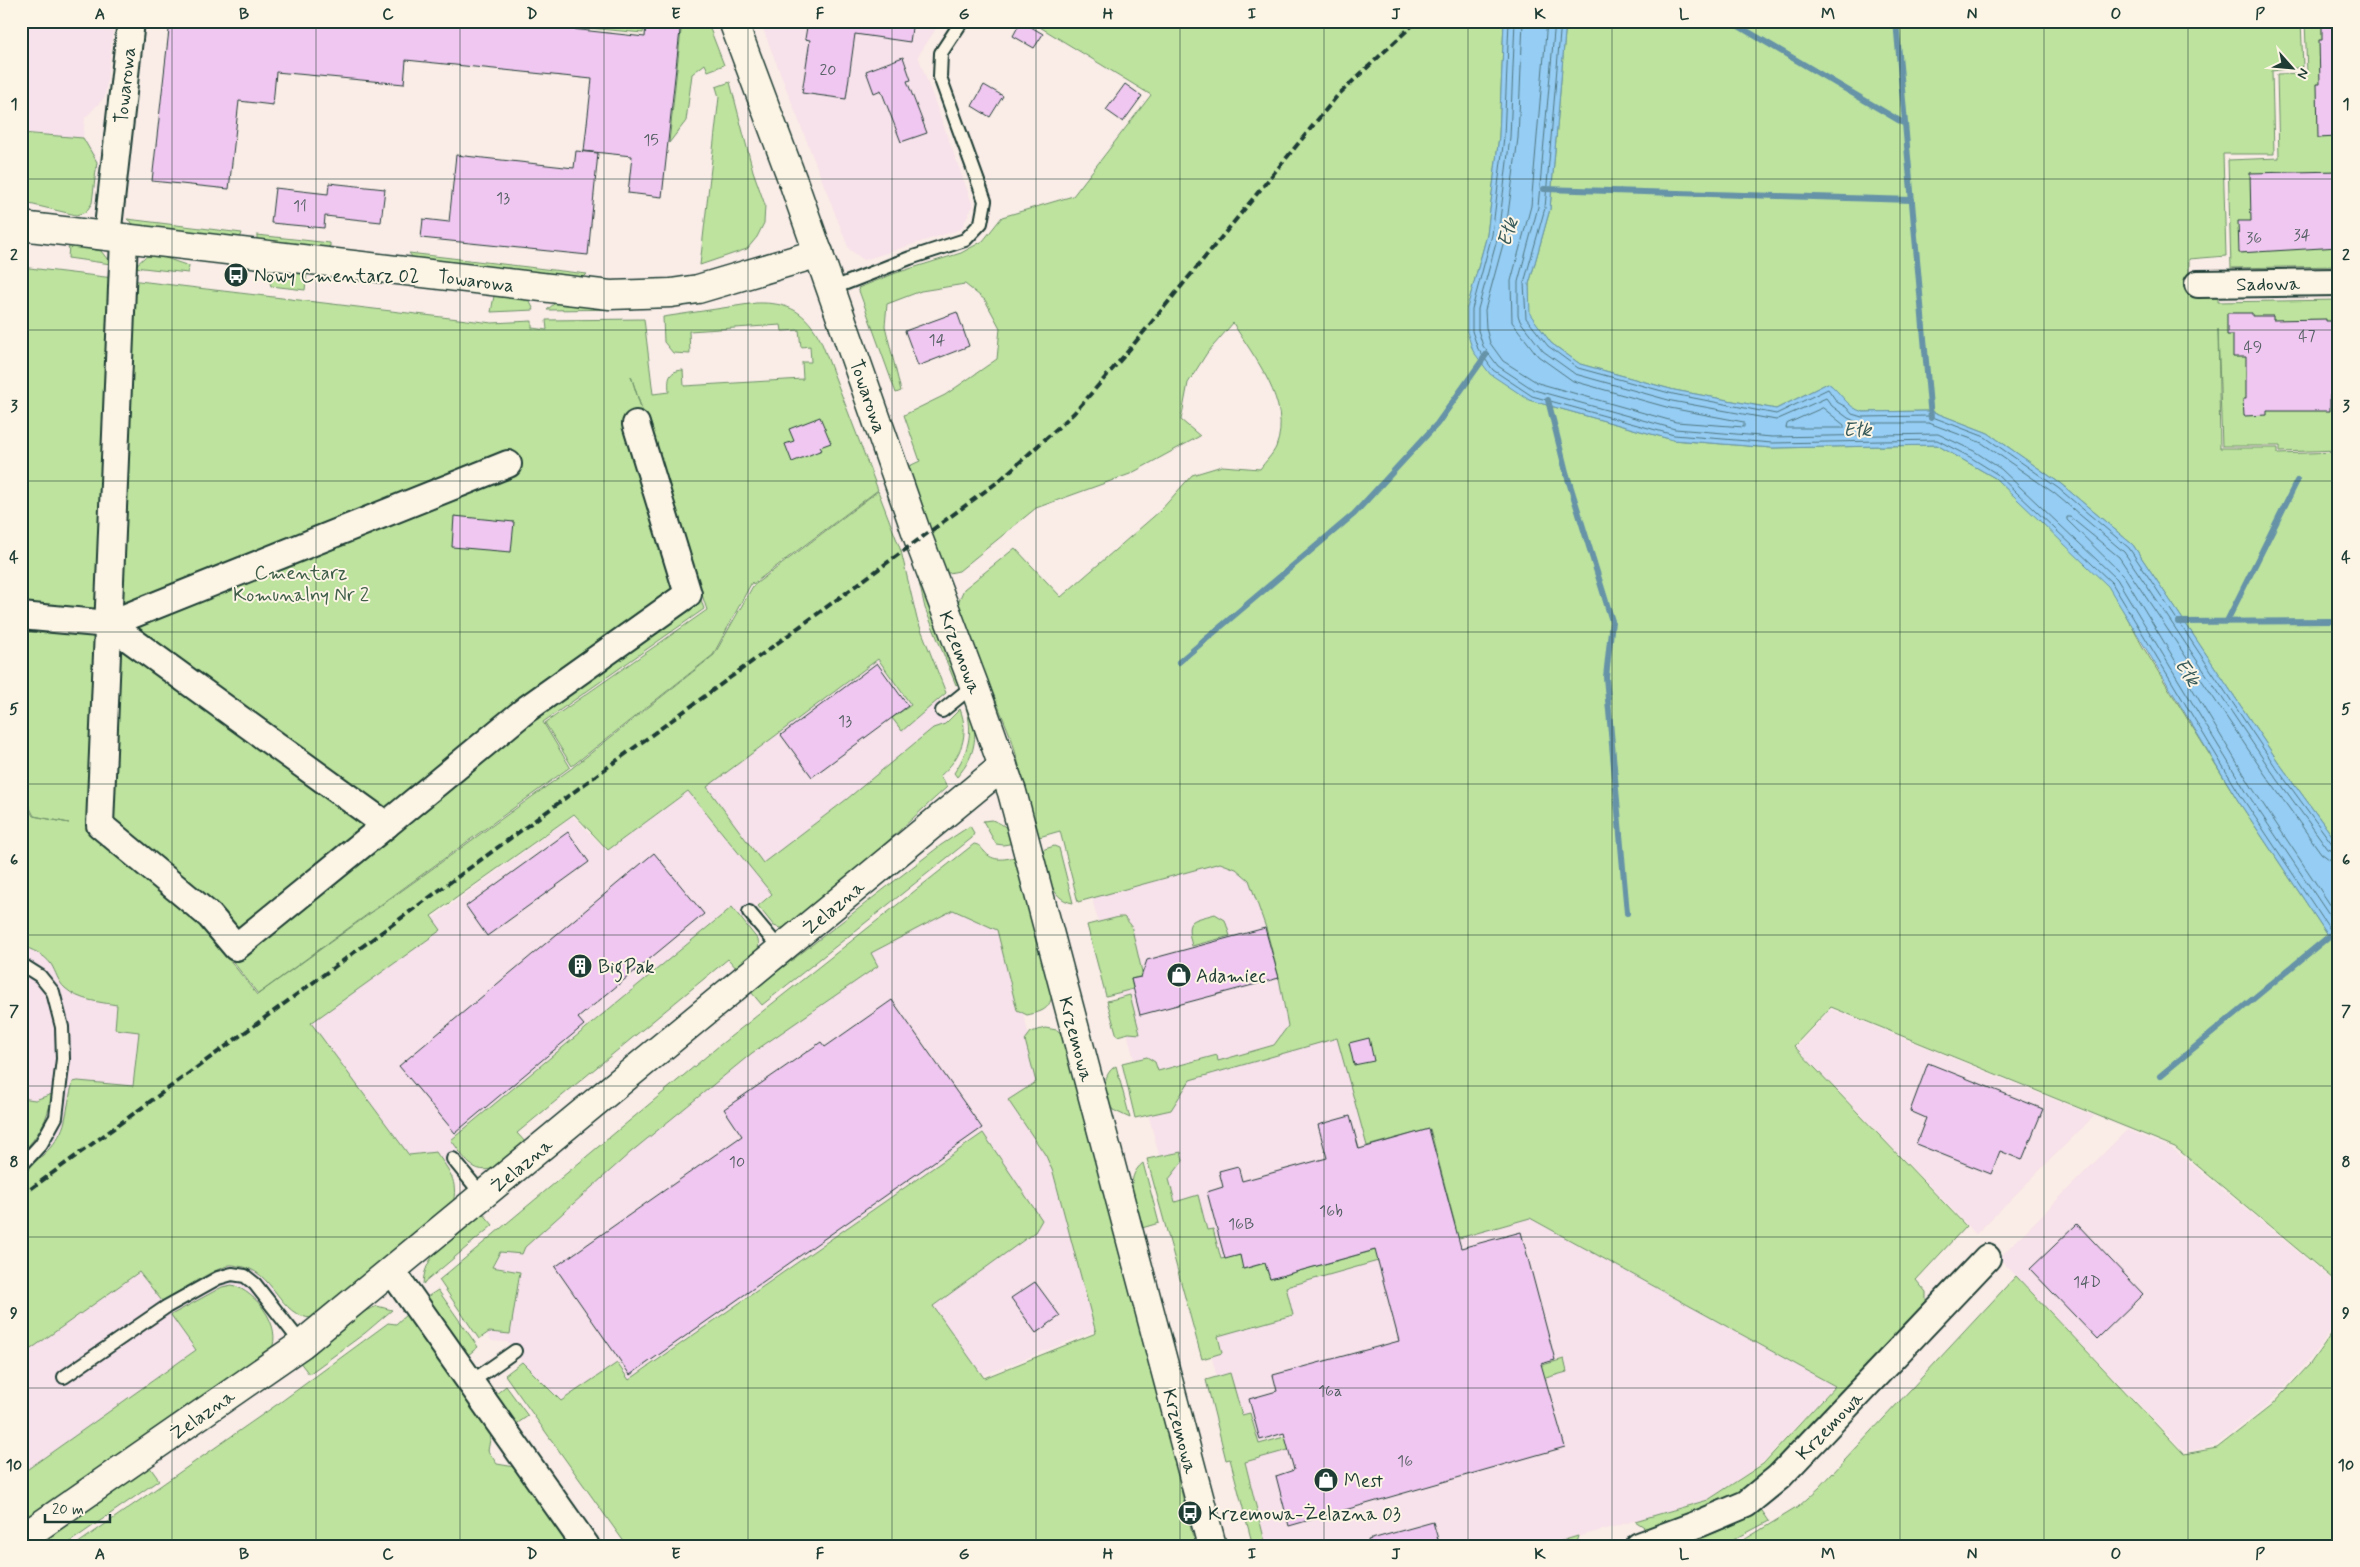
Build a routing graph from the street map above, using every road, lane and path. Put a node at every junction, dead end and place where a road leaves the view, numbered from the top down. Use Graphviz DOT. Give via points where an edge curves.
graph roads {
  1 [pos="131,21"];
  2 [pos="733,21"];
  3 [pos="962,21"];
  4 [pos="21,226"];
  5 [pos="115,238"];
  6 [pos="819,253"];
  7 [pos="2339,282"];
  8 [pos="2198,284"];
  9 [pos="831,288"];
  10 [pos="636,424"];
  11 [pos="508,464"];
  12 [pos="919,540"];
  13 [pos="21,616"];
  14 [pos="109,624"];
  15 [pos="974,685"];
  16 [pos="942,711"];
  17 [pos="1003,766"];
  18 [pos="386,825"];
  19 [pos="749,912"];
  20 [pos="781,950"];
  21 [pos="21,964"];
  22 [pos="453,1159"];
  23 [pos="21,1166"];
  24 [pos="483,1196"];
  25 [pos="1987,1258"];
  26 [pos="392,1271"];
  27 [pos="302,1344"];
  28 [pos="515,1351"];
  29 [pos="64,1377"];
  30 [pos="471,1382"];
  31 [pos="21,1539"];
  32 [pos="586,1546"];
  33 [pos="1212,1546"];
  34 [pos="1639,1546"];
  1 -- 5 [label="street, Towarowa"];
  2 -- 6 [label="street, Towarowa"];
  3 -- 9 [label="lane" via="941,53 940,77 985,201 980,223 965,240"];
  4 -- 5 [label="street"];
  5 -- 6 [label="street, Towarowa" via="620,295 671,293 698,288"];
  5 -- 14 [label="street"];
  6 -- 9 [label="street, Towarowa"];
  7 -- 8 [label="street, Sadowa"];
  9 -- 12 [label="street, Towarowa"];
  10 -- 18 [label="street" via="688,594 528,708"];
  11 -- 14 [label="street"];
  12 -- 15 [label="street, Krzemowa"];
  13 -- 14 [label="street"];
  14 -- 18 [label="street"];
  14 -- 18 [label="street" via="100,826 210,916 236,947"];
  15 -- 16 [label="lane"];
  15 -- 17 [label="street, Krzemowa"];
  17 -- 20 [label="street, Żelazna"];
  17 -- 33 [label="street, Krzemowa"];
  19 -- 20 [label="lane"];
  20 -- 24 [label="street, Żelazna"];
  21 -- 23 [label="lane" via="40,976 52,992 62,1026 63,1060 56,1117 41,1144"];
  22 -- 24 [label="lane"];
  24 -- 26 [label="street, Żelazna"];
  25 -- 34 [label="street, Krzemowa" via="1779,1477 1746,1504"];
  26 -- 27 [label="street, Żelazna"];
  26 -- 30 [label="street"];
  27 -- 29 [label="lane" via="255,1284 245,1276 232,1274 218,1278 166,1307"];
  27 -- 31 [label="street, Żelazna"];
  28 -- 30 [label="lane"];
  30 -- 32 [label="street"];
}
